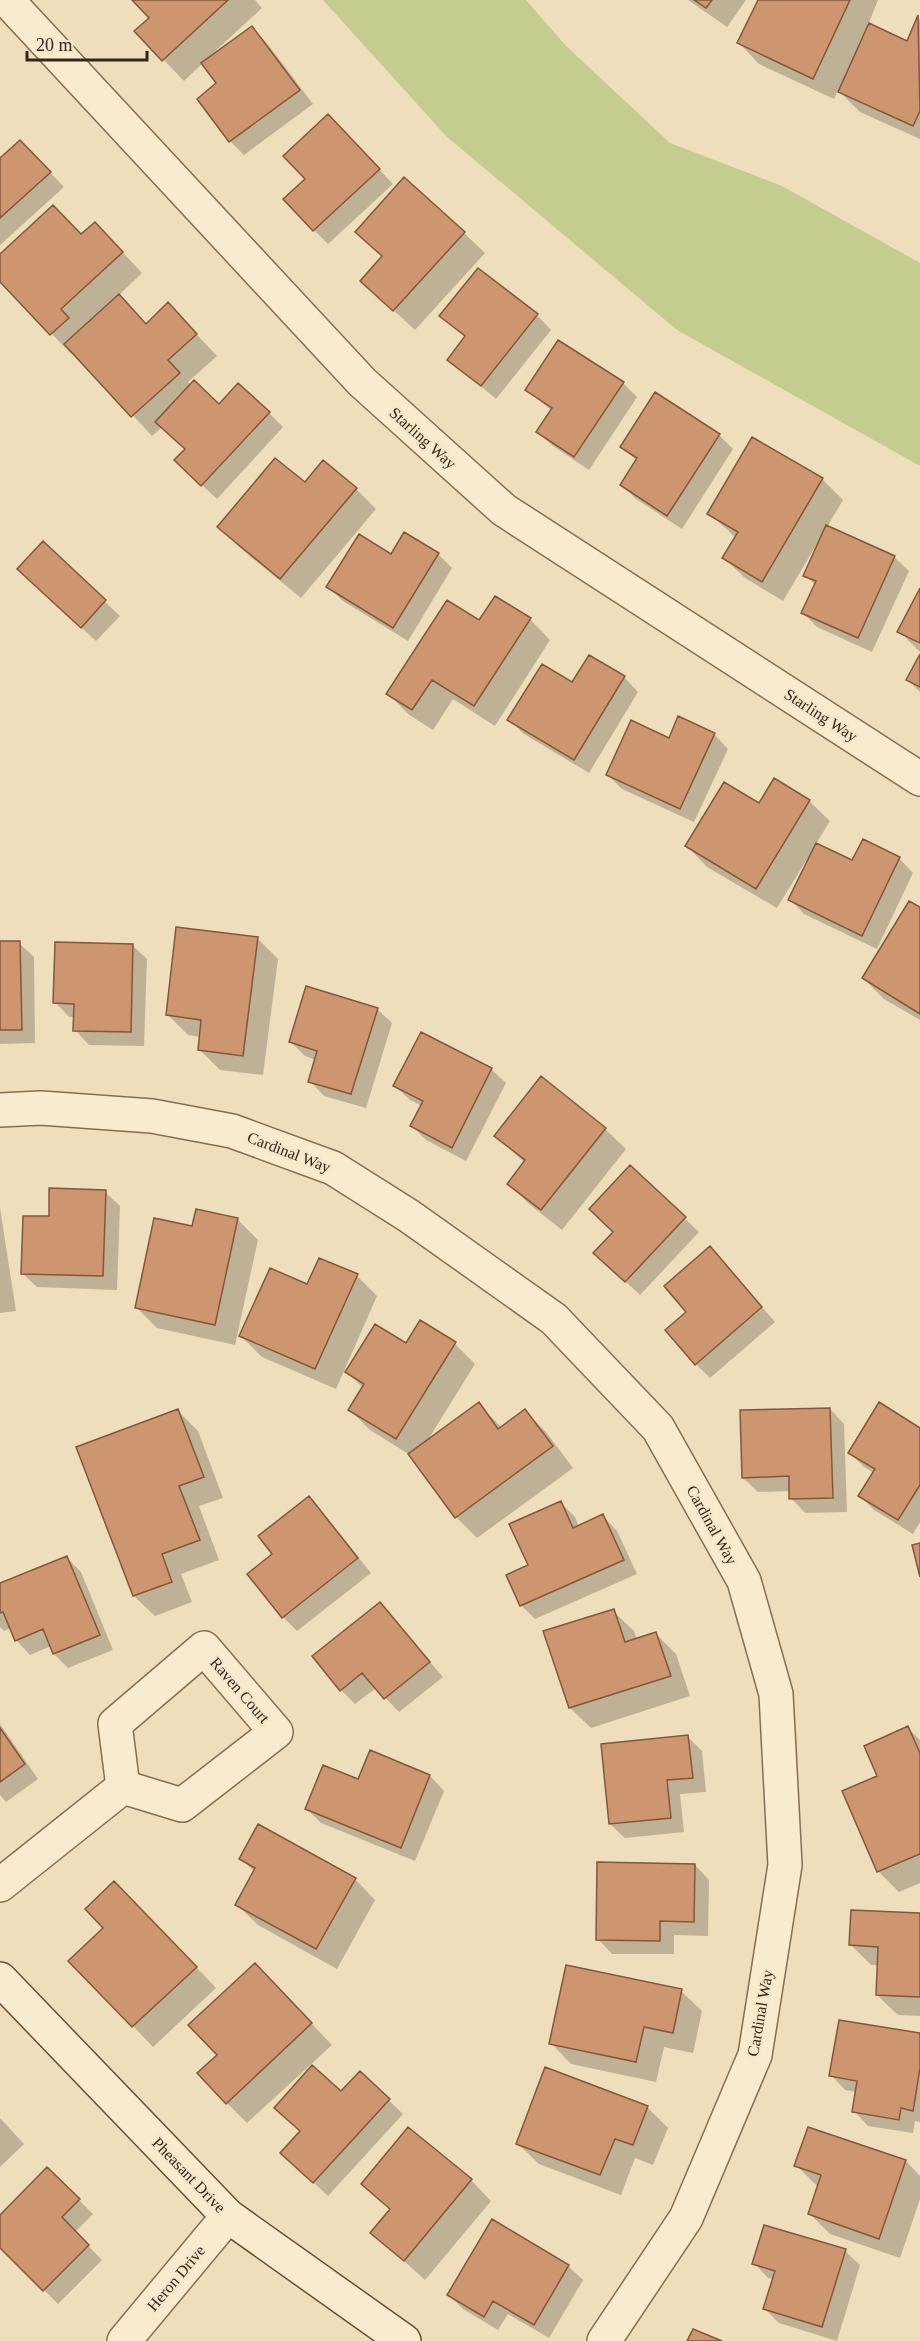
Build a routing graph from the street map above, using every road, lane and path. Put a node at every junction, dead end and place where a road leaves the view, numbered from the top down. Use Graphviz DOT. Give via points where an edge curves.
graph roads {
  1 [pos="7,0"];
  2 [pos="920,779"];
  3 [pos="0,1110"];
  4 [pos="123,1787"];
  5 [pos="0,1885"];
  6 [pos="0,1979"];
  7 [pos="228,2216"];
  8 [pos="124,2341"];
  9 [pos="404,2341"];
  10 [pos="604,2341"];
  1 -- 2 [label="street, Starling Way" via="362,382 504,510"];
  3 -- 10 [label="street, Cardinal Way" via="40,1108 152,1116 231,1131 333,1168 390,1204 554,1319 658,1428 744,1581 776,1694 785,1865 755,2055 686,2218"];
  4 -- 4 [label="street, Raven Court" via="182,1805 276,1732 204,1648 115,1724"];
  4 -- 5 [label="street"];
  6 -- 7 [label="street, Pheasant Drive"];
  7 -- 8 [label="street, Heron Drive"];
  7 -- 9 [label="street, Pheasant Drive"];
}
